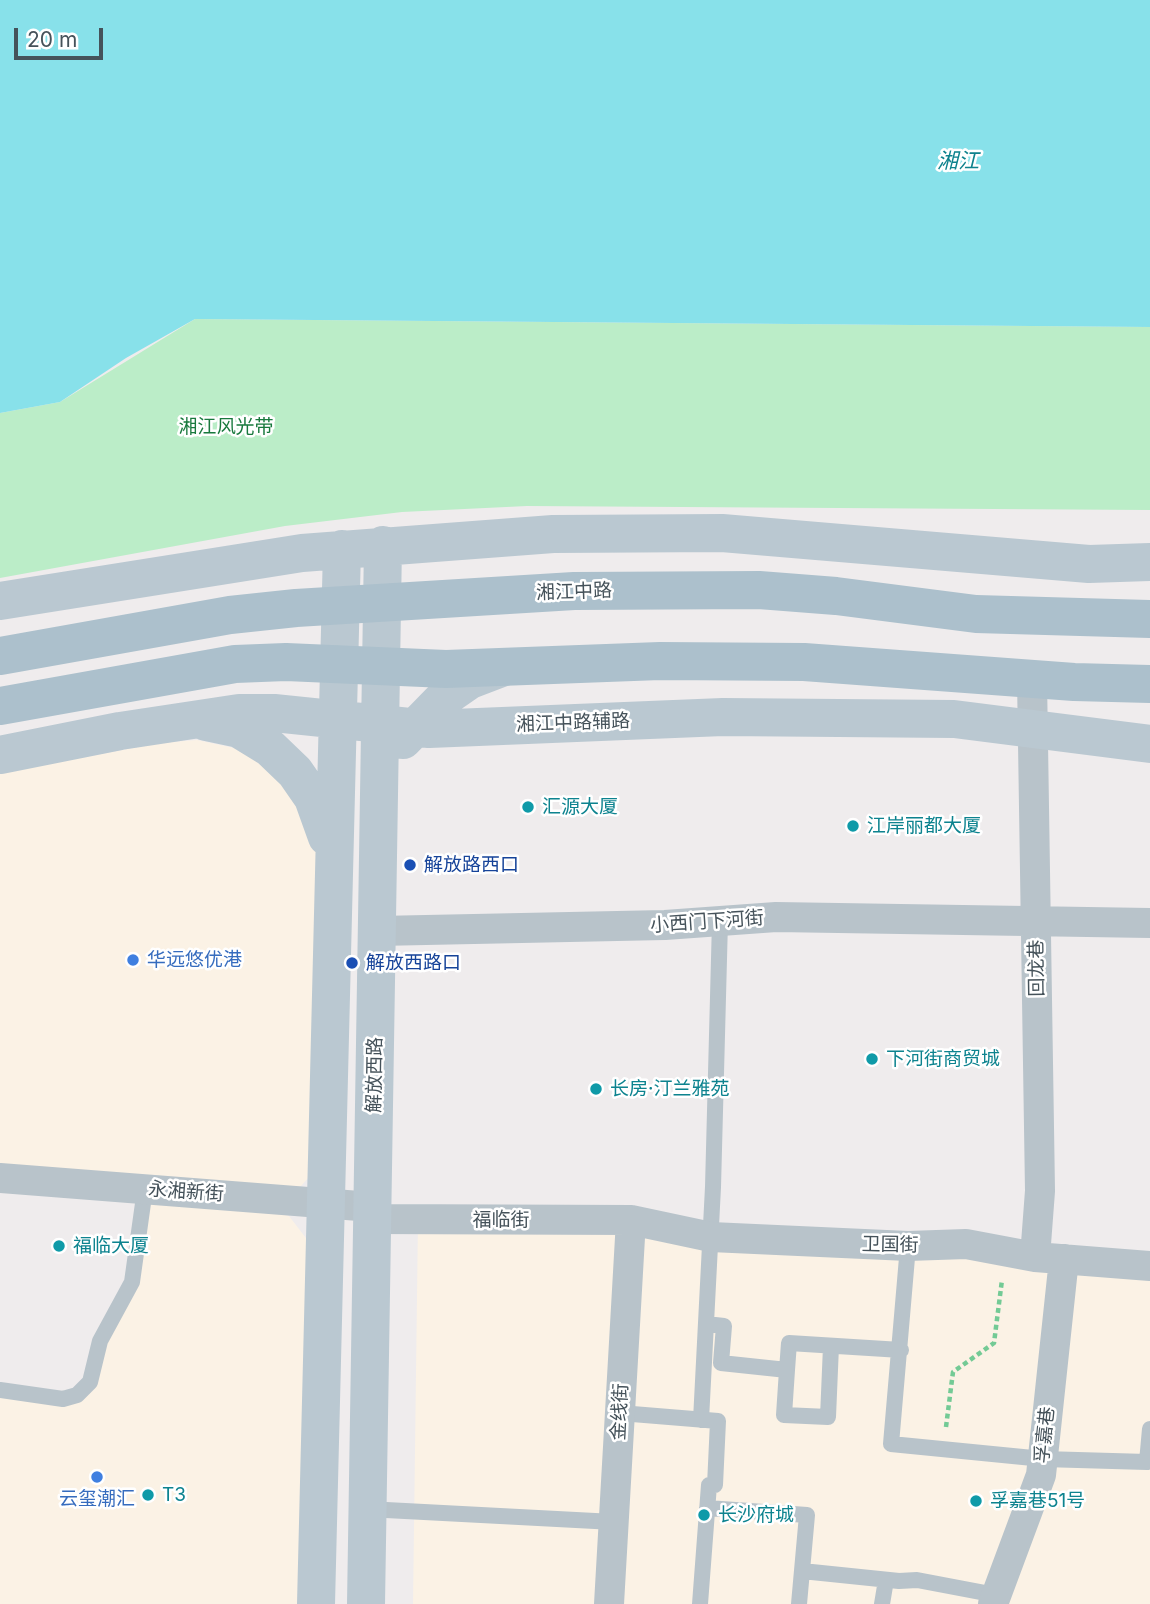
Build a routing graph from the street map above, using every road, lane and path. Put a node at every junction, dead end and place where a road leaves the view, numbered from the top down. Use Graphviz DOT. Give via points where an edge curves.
graph roads {
  1 [pos="383,545"];
  2 [pos="342,549"];
  3 [pos="1150,562"];
  4 [pos="0,601"];
  5 [pos="382,603"];
  6 [pos="341,605"];
  7 [pos="1150,619"];
  8 [pos="0,656"];
  9 [pos="338,664"];
  10 [pos="380,667"];
  11 [pos="504,667"];
  12 [pos="1032,679"];
  13 [pos="1150,684"];
  14 [pos="0,706"];
  15 [pos="337,720"];
  16 [pos="176,722"];
  17 [pos="395,727"];
  18 [pos="1034,729"];
  19 [pos="1150,744"];
  20 [pos="0,755"];
  21 [pos="332,864"];
  22 [pos="720,921"];
  23 [pos="1036,921"];
  24 [pos="1150,923"];
  25 [pos="378,931"];
  26 [pos="0,1178"];
  27 [pos="145,1189"];
  28 [pos="326,1203"];
  29 [pos="372,1213"];
  30 [pos="631,1220"];
  31 [pos="710,1237"];
  32 [pos="908,1246"];
  33 [pos="1005,1251"];
  34 [pos="1050,1258"];
  35 [pos="1150,1266"];
  36 [pos="706,1324"];
  37 [pos="831,1346"];
  38 [pos="901,1350"];
  39 [pos="787,1370"];
  40 [pos="0,1390"];
  41 [pos="620,1413"];
  42 [pos="701,1420"];
  43 [pos="1150,1429"];
  44 [pos="944,1449"];
  45 [pos="1043,1459"];
  46 [pos="707,1508"];
  47 [pos="367,1509"];
  48 [pos="614,1521"];
  49 [pos="802,1571"];
  50 [pos="886,1580"];
  51 [pos="994,1600"];
  52 [pos="316,1604"];
  53 [pos="366,1604"];
  54 [pos="609,1604"];
  55 [pos="700,1604"];
  56 [pos="799,1604"];
  57 [pos="882,1604"];
  1 -- 2 [label="main road"];
  1 -- 3 [label="main road" via="672,532 879,544 1089,564"];
  1 -- 5 [label="main road"];
  2 -- 4 [label="main road"];
  2 -- 6 [label="main road"];
  5 -- 6 [label="main road, 湘江中路"];
  5 -- 7 [label="main road, 湘江中路" via="574,591 759,590 976,614"];
  5 -- 10 [label="main road"];
  6 -- 8 [label="main road, 湘江中路" via="218,617"];
  6 -- 9 [label="main road"];
  9 -- 10 [label="main road"];
  9 -- 14 [label="main road" via="235,664"];
  9 -- 15 [label="main road"];
  10 -- 11 [label="main road"];
  10 -- 17 [label="main road"];
  11 -- 12 [label="main road" via="804,662"];
  11 -- 17 [label="main road, 解放西路" via="470,680"];
  12 -- 13 [label="main road"];
  12 -- 18 [label="street, 回龙巷"];
  15 -- 16 [label="main road, 湘江中路辅路" via="239,713"];
  15 -- 17 [label="main road, 湘江中路辅路"];
  15 -- 21 [label="main road"];
  16 -- 20 [label="main road, 湘江中路辅路"];
  16 -- 21 [label="main road" via="210,722 239,729 270,748 313,798 325,827"];
  17 -- 18 [label="main road, 湘江中路辅路" via="841,716 954,719"];
  17 -- 25 [label="main road, 解放西路" via="380,807"];
  18 -- 19 [label="main road, 湘江中路辅路"];
  18 -- 23 [label="street, 回龙巷"];
  21 -- 28 [label="main road"];
  22 -- 23 [label="street, 小西门下河街" via="776,917"];
  22 -- 25 [label="street, 小西门下河街"];
  22 -- 31 [label="lane"];
  23 -- 24 [label="street, 小西门下河街"];
  23 -- 34 [label="street, 回龙巷" via="1040,1191"];
  25 -- 29 [label="main road, 解放西路"];
  26 -- 27 [label="street, 永湘新街"];
  27 -- 28 [label="street, 永湘新街"];
  27 -- 40 [label="lane" via="132,1282 107,1326 90,1382 77,1395 63,1399"];
  28 -- 29 [label="street, 永湘新街"];
  28 -- 52 [label="main road"];
  29 -- 30 [label="street, 福临街"];
  29 -- 47 [label="main road, 解放西路"];
  30 -- 31 [label="street, 卫国街"];
  30 -- 41 [label="street, 金线街"];
  31 -- 32 [label="street, 卫国街"];
  31 -- 36 [label="lane"];
  32 -- 33 [label="street, 卫国街" via="966,1244"];
  32 -- 38 [label="lane"];
  33 -- 34 [label="street, 卫国街"];
  33 -- 44 [label="path" via="995,1343 953,1372"];
  34 -- 35 [label="street, 卫国街"];
  34 -- 45 [label="street, 孚嘉巷"];
  36 -- 39 [label="lane" via="724,1326 721,1363"];
  36 -- 42 [label="lane"];
  37 -- 38 [label="lane"];
  37 -- 39 [label="lane" via="789,1343"];
  37 -- 39 [label="lane" via="828,1417 784,1415"];
  38 -- 44 [label="lane" via="895,1363 891,1444"];
  41 -- 42 [label="lane"];
  41 -- 48 [label="street, 金线街"];
  42 -- 46 [label="lane" via="719,1421 715,1485 709,1485"];
  43 -- 45 [label="lane" via="1147,1462"];
  44 -- 45 [label="lane"];
  45 -- 51 [label="street, 孚嘉巷" via="1036,1494"];
  46 -- 49 [label="lane" via="807,1515"];
  46 -- 55 [label="lane"];
  47 -- 48 [label="lane"];
  47 -- 53 [label="main road, 解放西路"];
  48 -- 54 [label="street, 金线街"];
  49 -- 50 [label="lane"];
  49 -- 56 [label="lane"];
  50 -- 51 [label="lane" via="917,1580"];
  50 -- 57 [label="lane"];
}
